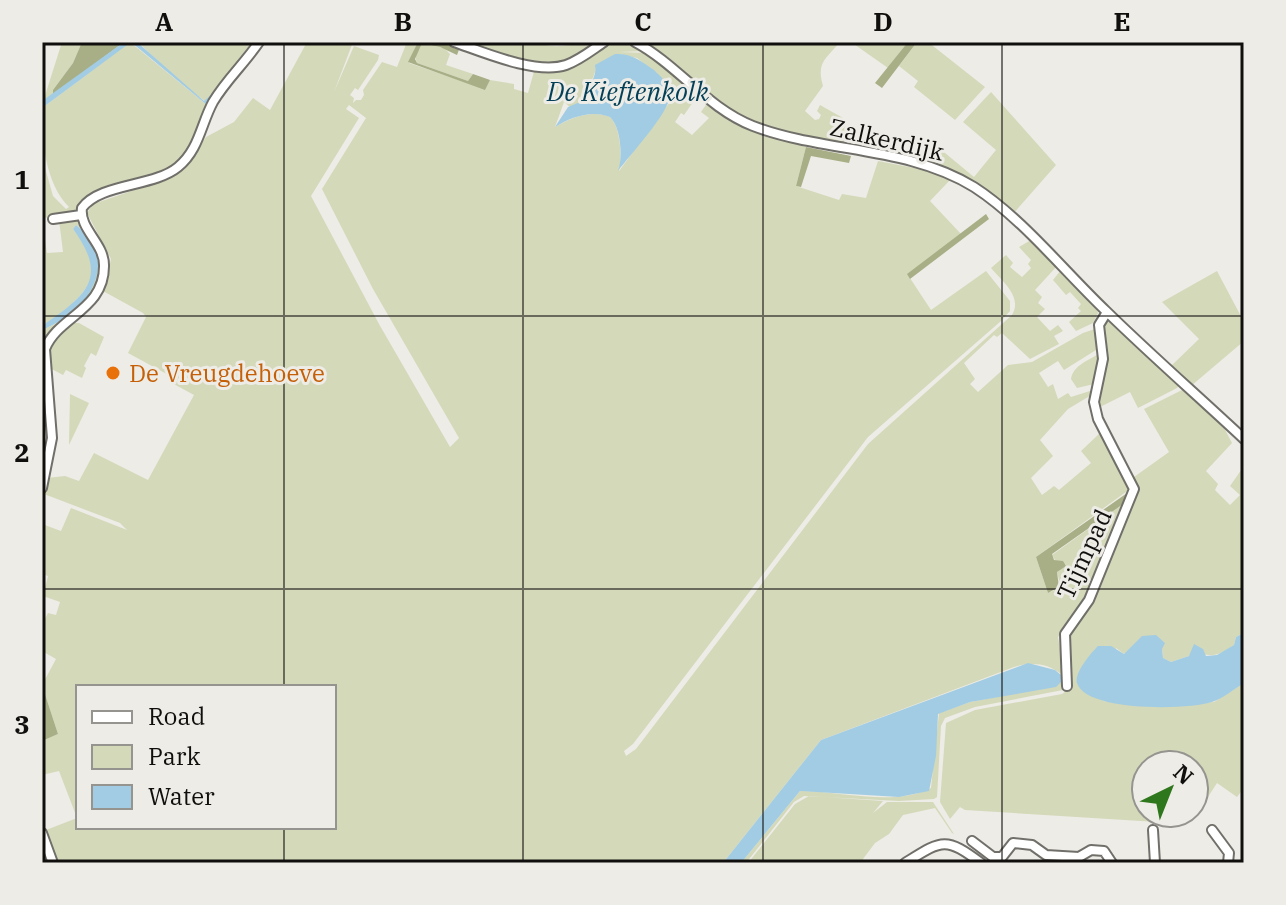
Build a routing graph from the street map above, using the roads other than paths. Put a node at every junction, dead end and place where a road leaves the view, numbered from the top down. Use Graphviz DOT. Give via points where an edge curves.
graph roads {
  1 [pos="259,42"];
  2 [pos="454,42"];
  3 [pos="604,42"];
  4 [pos="635,42"];
  5 [pos="81,215"];
  6 [pos="53,219"];
  7 [pos="1107,312"];
  8 [pos="1244,439"];
  9 [pos="42,486"];
  10 [pos="1067,686"];
  11 [pos="1153,830"];
  12 [pos="1212,830"];
  13 [pos="42,833"];
  14 [pos="972,841"];
  15 [pos="53,863"];
  16 [pos="905,863"];
  17 [pos="981,863"];
  18 [pos="1112,863"];
  19 [pos="1155,863"];
  20 [pos="1228,863"];
  1 -- 5 [label="street" via="213,102 197,142 180,166 92,198"];
  2 -- 3 [label="street" via="548,67 573,62"];
  4 -- 7 [label="street, Zalkerdijk" via="741,121 781,135 920,164 960,179 1012,219"];
  5 -- 6 [label="street"];
  5 -- 9 [label="street" via="103,254 104,273 87,307 51,336 45,349 52,438"];
  7 -- 8 [label="street, Zalkerdijk"];
  7 -- 10 [label="street, Tijmpad" via="1099,325 1103,365 1095,407 1133,484 1132,496 1089,600 1065,634"];
  11 -- 19 [label="street"];
  12 -- 20 [label="street" via="1229,853"];
  13 -- 15 [label="street"];
  14 -- 18 [label="street" via="993,857 1002,857 1013,843 1032,845 1046,855 1079,857 1091,850 1104,851"];
  16 -- 17 [label="street" via="935,844 957,845"];
}
